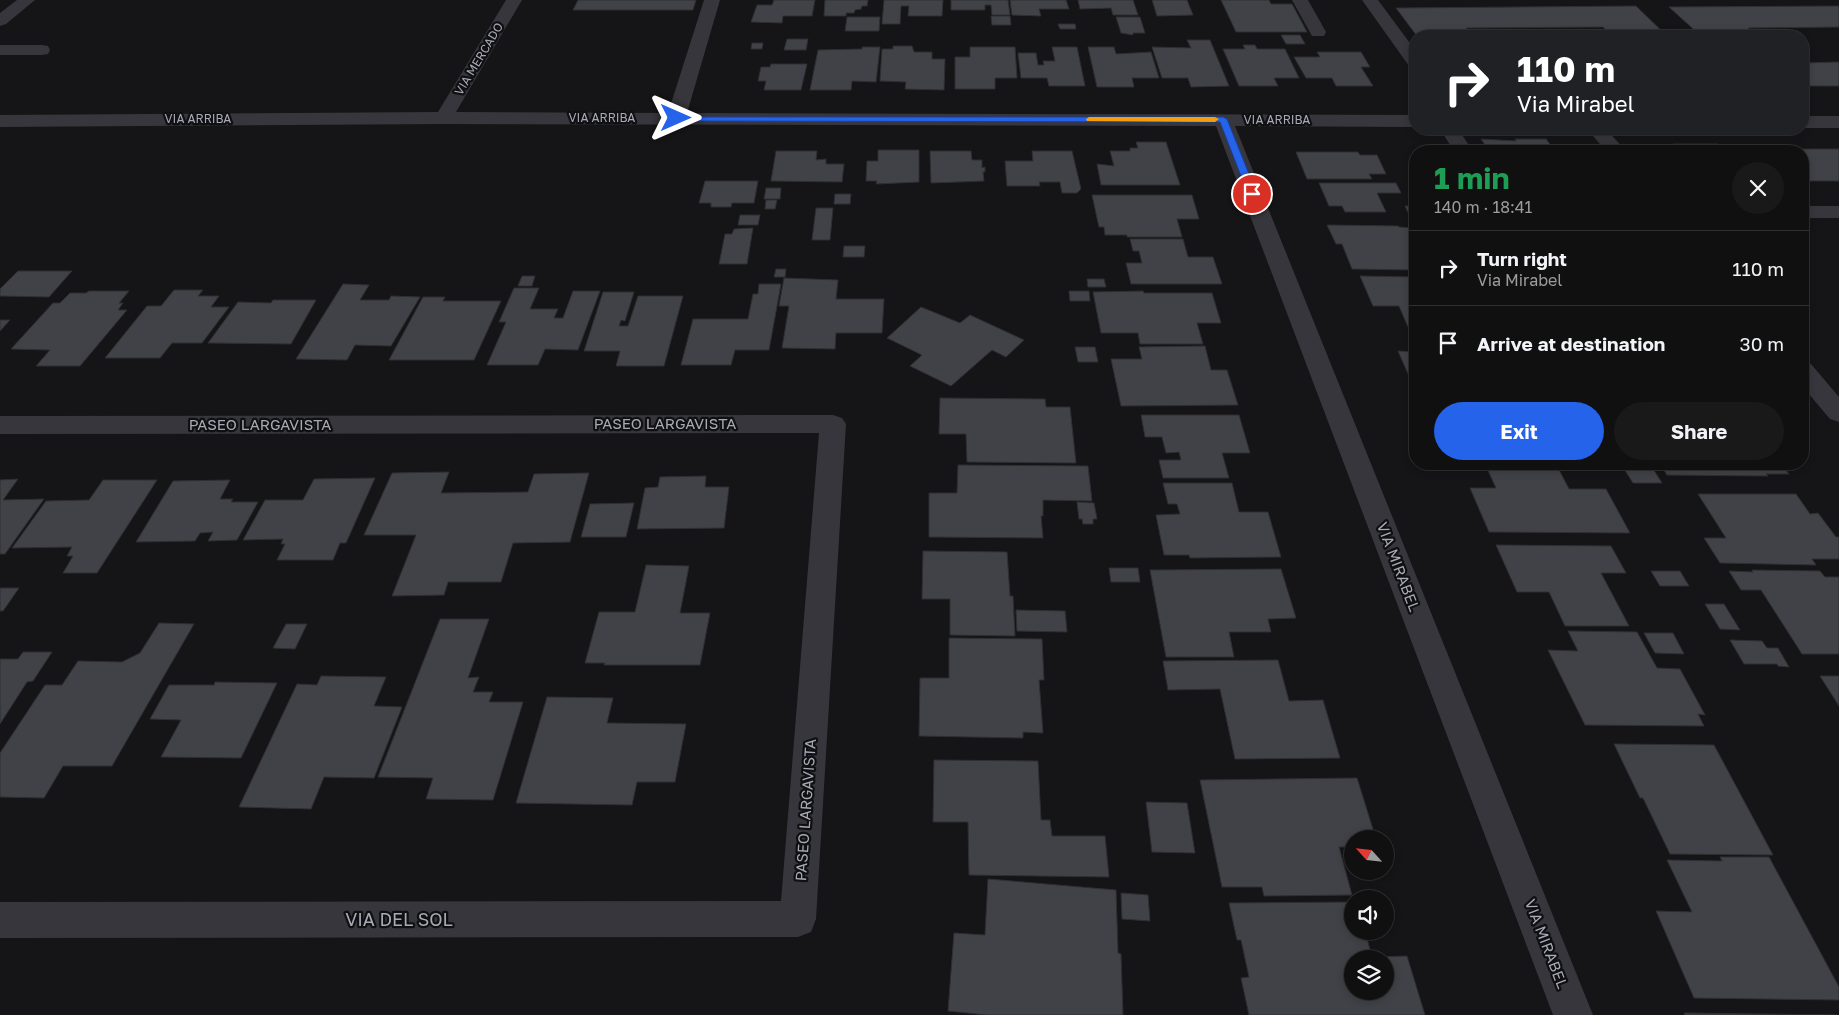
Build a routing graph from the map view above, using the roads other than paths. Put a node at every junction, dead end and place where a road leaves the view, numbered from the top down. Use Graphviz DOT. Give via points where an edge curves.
graph roads {
  1 [pos="27,0"];
  2 [pos="514,0"];
  3 [pos="712,0"];
  4 [pos="1300,0"];
  5 [pos="1370,0"];
  6 [pos="0,21"];
  7 [pos="1318,32"];
  8 [pos="0,50"];
  9 [pos="42,50"];
  10 [pos="1409,54"];
  11 [pos="444,118"];
  12 [pos="676,118"];
  13 [pos="1223,119"];
  14 [pos="0,121"];
  15 [pos="1409,121"];
  16 [pos="1809,122"];
  17 [pos="1839,122"];
  18 [pos="1601,135"];
  19 [pos="1611,145"];
  20 [pos="1809,212"];
  21 [pos="1839,212"];
  22 [pos="1809,378"];
  23 [pos="1839,413"];
  24 [pos="0,425"];
  25 [pos="798,919"];
  26 [pos="0,920"];
  27 [pos="1573,1015"];
  1 -- 6 [label="street"];
  2 -- 11 [label="street, VIA MERCADO"];
  3 -- 12 [label="street"];
  4 -- 7 [label="street"];
  5 -- 10 [label="street"];
  8 -- 9 [label="street"];
  11 -- 12 [label="street, VIA ARRIBA"];
  11 -- 14 [label="street, VIA ARRIBA"];
  12 -- 13 [label="street, VIA ARRIBA"];
  13 -- 15 [label="street, VIA ARRIBA"];
  13 -- 27 [label="street, VIA MIRABEL"];
  16 -- 17 [label="street"];
  18 -- 19 [label="street"];
  20 -- 21 [label="street"];
  22 -- 23 [label="street"];
  24 -- 25 [label="street, PASEO LARGAVISTA" via="833,424"];
  25 -- 26 [label="street, VIA DEL SOL"];
}
